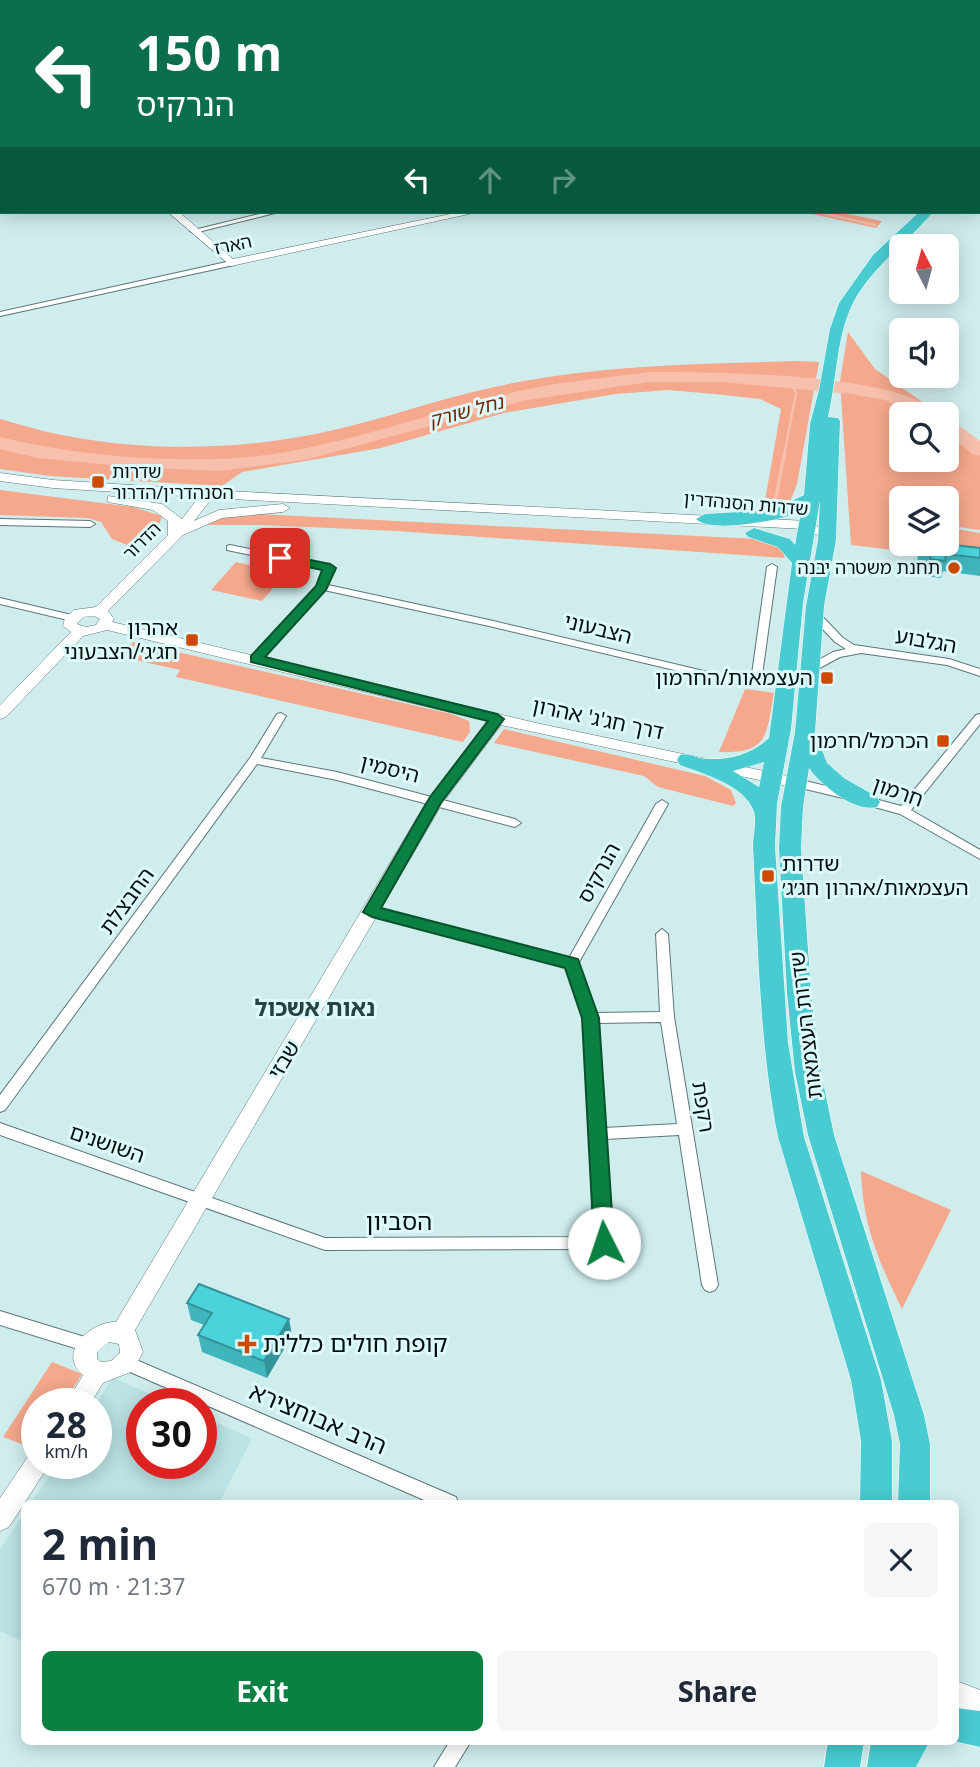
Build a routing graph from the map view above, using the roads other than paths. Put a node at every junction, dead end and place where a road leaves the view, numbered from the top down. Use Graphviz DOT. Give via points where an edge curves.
graph roads {
  1 [pos="175,214"];
  2 [pos="266,214"];
  3 [pos="464,214"];
  4 [pos="924,214"];
  5 [pos="194,231"];
  6 [pos="231,263"];
  7 [pos="0,314"];
  8 [pos="828,382"];
  9 [pos="0,477"];
  10 [pos="0,489"];
  11 [pos="812,497"];
  12 [pos="113,499"];
  13 [pos="204,499"];
  14 [pos="283,508"];
  15 [pos="705,519"];
  16 [pos="0,522"];
  17 [pos="90,524"];
  18 [pos="806,532"];
  19 [pos="754,533"];
  20 [pos="827,535"];
  21 [pos="175,536"];
  22 [pos="230,548"];
  23 [pos="802,564"];
  24 [pos="772,566"];
  25 [pos="321,587"];
  26 [pos="0,601"];
  27 [pos="815,615"];
  28 [pos="102,619"];
  29 [pos="76,625"];
  30 [pos="864,651"];
  31 [pos="256,659"];
  32 [pos="810,669"];
  33 [pos="980,673"];
  34 [pos="0,713"];
  35 [pos="281,716"];
  36 [pos="980,717"];
  37 [pos="497,719"];
  38 [pos="805,726"];
  39 [pos="779,740"];
  40 [pos="254,760"];
  41 [pos="687,760"];
  42 [pos="709,765"];
  43 [pos="784,781"];
  44 [pos="435,801"];
  45 [pos="869,802"];
  46 [pos="662,804"];
  47 [pos="904,811"];
  48 [pos="766,815"];
  49 [pos="515,823"];
  50 [pos="980,855"];
  51 [pos="372,912"];
  52 [pos="662,934"];
  53 [pos="572,964"];
  54 [pos="667,1017"];
  55 [pos="590,1018"];
  56 [pos="0,1106"];
  57 [pos="0,1129"];
  58 [pos="685,1129"];
  59 [pos="597,1134"];
  60 [pos="201,1199"];
  61 [pos="710,1285"];
  62 [pos="0,1318"];
  63 [pos="121,1334"];
  64 [pos="88,1345"];
  65 [pos="127,1363"];
  66 [pos="97,1373"];
  67 [pos="87,1388"];
  68 [pos="26,1479"];
  69 [pos="443,1500"];
  70 [pos="876,1500"];
  71 [pos="914,1500"];
  72 [pos="0,1519"];
  73 [pos="959,1695"];
  74 [pos="980,1703"];
  75 [pos="959,1718"];
  76 [pos="959,1725"];
  77 [pos="980,1727"];
  78 [pos="459,1745"];
  79 [pos="845,1745"];
  80 [pos="889,1745"];
  81 [pos="910,1745"];
  82 [pos="444,1767"];
  83 [pos="842,1767"];
  84 [pos="886,1767"];
  85 [pos="894,1767"];
  1 -- 5 [label="street"];
  2 -- 5 [label="street"];
  3 -- 6 [label="street, הארז"];
  4 -- 8 [label="highway, שדרות העצמאות" via="878,258 846,303"];
  5 -- 6 [label="street"];
  6 -- 7 [label="street, הארז"];
  8 -- 11 [label="highway, שדרות העצמאות" via="818,424"];
  8 -- 20 [label="highway, שדרות העצמאות" via="832,419"];
  9 -- 13 [label="street, שדרות הסנהדרין"];
  10 -- 12 [label="street, שדרות הסנהדרין"];
  11 -- 15 [label="highway" via="798,509 780,515"];
  11 -- 18 [label="highway, שדרות העצמאות"];
  12 -- 13 [label="street, שדרות הסנהדרין"];
  12 -- 21 [label="street" via="165,510 174,519"];
  13 -- 14 [label="street, שדרות הסנהדרין"];
  13 -- 15 [label="street, שדרות הסנהדרין"];
  13 -- 21 [label="street, הדרור"];
  14 -- 19 [label="street, שדרות הסנהדרין"];
  14 -- 21 [label="street" via="219,514"];
  15 -- 18 [label="street, שדרות הסנהדרין"];
  16 -- 17 [label="street"];
  18 -- 19 [label="street, שדרות הסנהדרין"];
  18 -- 20 [label="street, שדרות הסנהדרין"];
  18 -- 23 [label="highway, שדרות העצמאות"];
  19 -- 23 [label="highway" via="784,543"];
  20 -- 27 [label="highway, שדרות העצמאות"];
  21 -- 28 [label="street, הדרור"];
  22 -- 25 [label="street" via="330,568"];
  23 -- 39 [label="highway, שדרות העצמאות" via="793,603"];
  24 -- 25 [label="street, הצבעוני" via="757,675 748,682"];
  25 -- 31 [label="street"];
  26 -- 29 [label="street"];
  27 -- 30 [label="street, הגלבוע" via="844,644"];
  27 -- 32 [label="highway, שדרות העצמאות"];
  28 -- 29 [label="street" via="96,631"];
  28 -- 31 [label="street, דרך חג'ג' אהרון"];
  29 -- 34 [label="street"];
  30 -- 32 [label="street, הגלבוע" via="837,654"];
  30 -- 33 [label="street, הגלבוע" via="949,662"];
  31 -- 37 [label="street, דרך חג'ג' אהרון"];
  32 -- 38 [label="highway, שדרות העצמאות"];
  35 -- 40 [label="street, החבצלת"];
  36 -- 47 [label="street"];
  37 -- 41 [label="street, דרך חג'ג' אהרון"];
  37 -- 44 [label="street, שבזי"];
  38 -- 43 [label="highway, שדרות העצמאות"];
  38 -- 45 [label="highway" via="807,744 820,769"];
  39 -- 42 [label="highway" via="764,755 744,764"];
  39 -- 43 [label="highway, שדרות העצמאות"];
  40 -- 44 [label="street, היסמין"];
  40 -- 56 [label="street, החבצלת"];
  41 -- 42 [label="street, דרך חג'ג' אהרון"];
  41 -- 48 [label="highway" via="736,780 761,802"];
  42 -- 43 [label="street, דרך חג'ג' אהרון"];
  43 -- 45 [label="street, חרמון"];
  43 -- 48 [label="highway, שדרות העצמאות"];
  43 -- 71 [label="highway, שדרות העצמאות" via="792,807 790,848 808,1072 821,1135 909,1415 915,1444"];
  44 -- 49 [label="street, היסמין"];
  44 -- 51 [label="street, שבזי"];
  45 -- 47 [label="street, חרמון"];
  46 -- 53 [label="street, הנרקיס"];
  47 -- 50 [label="street, חרמון"];
  48 -- 70 [label="highway, שדרות העצמאות" via="778,1072 791,1137 869,1392 879,1441"];
  51 -- 53 [label="street"];
  51 -- 60 [label="street, שבזי"];
  52 -- 54 [label="street, רקפת"];
  53 -- 55 [label="street"];
  54 -- 55 [label="street"];
  54 -- 58 [label="street, רקפת"];
  55 -- 59 [label="street"];
  57 -- 60 [label="street, השושנים"];
  58 -- 59 [label="street"];
  58 -- 61 [label="street, רקפת"];
  59 -- 60 [label="street, הסביון" via="604,1243 326,1244"];
  60 -- 63 [label="street, שבזי"];
  62 -- 64 [label="street"];
  63 -- 64 [label="street" via="107,1332"];
  63 -- 65 [label="street" via="132,1349"];
  64 -- 66 [label="street" via="86,1364"];
  65 -- 66 [label="street" via="113,1372"];
  65 -- 69 [label="street, הרב אבוחצירא"];
  66 -- 67 [label="street"];
  68 -- 72 [label="street"];
  73 -- 74 [label="street"];
  75 -- 77 [label="street"];
  76 -- 77 [label="highway"];
  78 -- 82 [label="street"];
  79 -- 83 [label="highway"];
  80 -- 84 [label="highway"];
  81 -- 85 [label="highway"];
}
